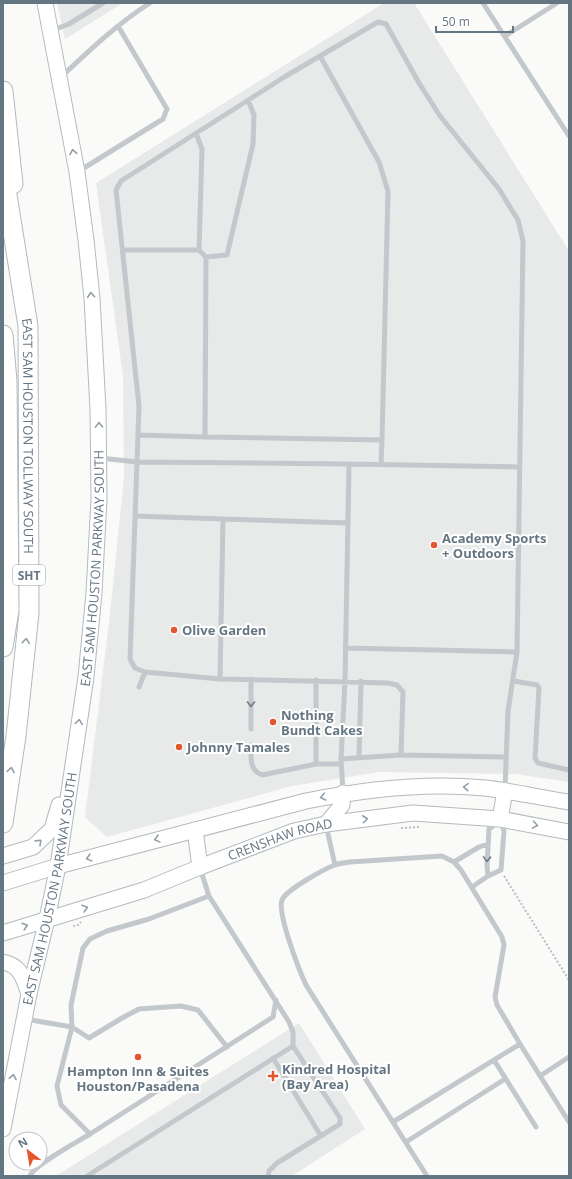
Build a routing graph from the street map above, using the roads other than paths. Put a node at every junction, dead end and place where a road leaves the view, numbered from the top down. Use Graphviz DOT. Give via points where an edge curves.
graph roads {
  1 [pos="44,3"];
  2 [pos="103,3"];
  3 [pos="150,3"];
  4 [pos="483,3"];
  5 [pos="557,3"];
  6 [pos="118,26"];
  7 [pos="50,31"];
  8 [pos="504,36"];
  9 [pos="320,56"];
  10 [pos="59,80"];
  11 [pos="3,91"];
  12 [pos="248,100"];
  13 [pos="196,133"];
  14 [pos="569,136"];
  15 [pos="3,170"];
  16 [pos="77,172"];
  17 [pos="123,250"];
  18 [pos="198,250"];
  19 [pos="206,257"];
  20 [pos="28,326"];
  21 [pos="3,335"];
  22 [pos="138,435"];
  23 [pos="205,437"];
  24 [pos="382,440"];
  25 [pos="99,458"];
  26 [pos="138,462"];
  27 [pos="349,464"];
  28 [pos="381,464"];
  29 [pos="520,467"];
  30 [pos="135,516"];
  31 [pos="223,519"];
  32 [pos="348,523"];
  33 [pos="3,647"];
  34 [pos="345,648"];
  35 [pos="518,652"];
  36 [pos="145,672"];
  37 [pos="220,679"];
  38 [pos="251,679"];
  39 [pos="316,680"];
  40 [pos="345,681"];
  41 [pos="361,681"];
  42 [pos="514,681"];
  43 [pos="139,687"];
  44 [pos="251,729"];
  45 [pos="251,745"];
  46 [pos="76,747"];
  47 [pos="401,755"];
  48 [pos="505,757"];
  49 [pos="359,758"];
  50 [pos="342,761"];
  51 [pos="316,764"];
  52 [pos="569,770"];
  53 [pos="505,791"];
  54 [pos="343,794"];
  55 [pos="569,802"];
  56 [pos="500,819"];
  57 [pos="3,823"];
  58 [pos="326,824"];
  59 [pos="195,830"];
  60 [pos="569,832"];
  61 [pos="488,844"];
  62 [pos="3,856"];
  63 [pos="454,862"];
  64 [pos="335,865"];
  65 [pos="58,866"];
  66 [pos="200,867"];
  67 [pos="488,876"];
  68 [pos="3,883"];
  69 [pos="472,887"];
  70 [pos="210,896"];
  71 [pos="47,919"];
  72 [pos="3,933"];
  73 [pos="3,962"];
  74 [pos="29,994"];
  75 [pos="276,1000"];
  76 [pos="24,1019"];
  77 [pos="72,1027"];
  78 [pos="520,1044"];
  79 [pos="293,1046"];
  80 [pos="227,1047"];
  81 [pos="569,1057"];
  82 [pos="273,1058"];
  83 [pos="494,1060"];
  84 [pos="540,1076"];
  85 [pos="506,1079"];
  86 [pos="393,1122"];
  87 [pos="569,1122"];
  88 [pos="536,1127"];
  89 [pos="3,1129"];
  90 [pos="90,1134"];
  91 [pos="321,1136"];
  92 [pos="406,1142"];
  93 [pos="30,1176"];
  94 [pos="88,1176"];
  95 [pos="268,1176"];
  96 [pos="427,1176"];
  1 -- 7 [label="main road, EAST SAM HOUSTON PARKWAY SOUTH"];
  2 -- 7 [label="lane" via="69,24"];
  3 -- 6 [label="lane"];
  4 -- 8 [label="lane"];
  5 -- 8 [label="lane"];
  6 -- 10 [label="lane"];
  6 -- 16 [label="lane" via="167,109 164,119"];
  7 -- 10 [label="main road, EAST SAM HOUSTON PARKWAY SOUTH"];
  8 -- 14 [label="lane"];
  9 -- 12 [label="lane"];
  9 -- 24 [label="lane" via="379,162 388,191"];
  9 -- 29 [label="lane" via="378,22 386,24 440,116 499,189 518,220 523,241"];
  16 -- 10 [label="main road, EAST SAM HOUSTON PARKWAY SOUTH, one-way"];
  11 -- 20 [label="highway"];
  12 -- 13 [label="lane"];
  12 -- 19 [label="lane" via="254,115 253,144 227,255"];
  13 -- 17 [label="lane" via="121,181 116,190"];
  13 -- 18 [label="lane" via="202,148"];
  15 -- 20 [label="highway, EAST SAM HOUSTON TOLLWAY SOUTH / SHT"];
  25 -- 16 [label="main road, EAST SAM HOUSTON PARKWAY SOUTH, one-way" via="92,298"];
  17 -- 18 [label="lane"];
  17 -- 22 [label="lane" via="139,406"];
  18 -- 19 [label="lane"];
  19 -- 23 [label="lane"];
  57 -- 20 [label="highway, EAST SAM HOUSTON TOLLWAY SOUTH / SHT, one-way" via="16,736 29,613"];
  21 -- 33 [label="highway, EAST SAM HOUSTON TOLLWAY SOUTH / SHT" via="7,382 9,610"];
  22 -- 23 [label="lane"];
  22 -- 26 [label="lane"];
  23 -- 24 [label="lane"];
  24 -- 28 [label="lane"];
  25 -- 26 [label="lane"];
  46 -- 25 [label="main road, EAST SAM HOUSTON PARKWAY SOUTH, one-way" via="94,593"];
  26 -- 27 [label="lane"];
  26 -- 30 [label="lane"];
  27 -- 28 [label="lane"];
  27 -- 32 [label="lane"];
  28 -- 29 [label="lane"];
  29 -- 35 [label="lane"];
  30 -- 31 [label="lane"];
  30 -- 36 [label="lane" via="130,659 135,668"];
  31 -- 32 [label="lane"];
  31 -- 37 [label="lane"];
  32 -- 34 [label="lane"];
  34 -- 35 [label="lane"];
  34 -- 40 [label="lane"];
  35 -- 42 [label="lane"];
  36 -- 37 [label="lane"];
  36 -- 43 [label="lane"];
  37 -- 38 [label="lane"];
  38 -- 39 [label="lane"];
  38 -- 44 [label="lane, one-way"];
  39 -- 40 [label="lane"];
  39 -- 51 [label="lane"];
  40 -- 41 [label="lane"];
  40 -- 50 [label="lane"];
  41 -- 47 [label="lane" via="397,685 403,692"];
  41 -- 49 [label="lane"];
  42 -- 48 [label="lane" via="508,710"];
  42 -- 52 [label="lane" via="537,685 539,688 535,758 538,763"];
  45 -- 51 [label="lane" via="252,764 262,775"];
  62 -- 46 [label="main road, one-way" via="33,847 52,828"];
  46 -- 65 [label="main road, EAST SAM HOUSTON PARKWAY SOUTH"];
  47 -- 48 [label="lane"];
  47 -- 49 [label="lane"];
  48 -- 53 [label="lane"];
  49 -- 50 [label="lane"];
  50 -- 51 [label="lane"];
  50 -- 54 [label="lane"];
  53 -- 54 [label="main road, one-way" via="444,786 395,787"];
  53 -- 55 [label="main road"];
  53 -- 56 [label="main road"];
  54 -- 58 [label="main road" via="342,805"];
  54 -- 59 [label="main road, one-way" via="306,800"];
  58 -- 56 [label="main road, CRENSHAW ROAD, one-way" via="413,813"];
  56 -- 60 [label="main road, CRENSHAW ROAD, one-way"];
  56 -- 61 [label="lane" via="489,829"];
  56 -- 67 [label="lane" via="504,831 501,870"];
  58 -- 64 [label="lane"];
  58 -- 66 [label="main road, CRENSHAW ROAD" via="294,831"];
  59 -- 65 [label="main road, one-way"];
  59 -- 66 [label="main road"];
  61 -- 63 [label="lane"];
  61 -- 67 [label="lane, one-way"];
  63 -- 64 [label="lane" via="442,856"];
  63 -- 69 [label="lane"];
  64 -- 86 [label="lane" via="286,894 281,901 281,913 306,985"];
  65 -- 68 [label="main road"];
  65 -- 71 [label="main road, EAST SAM HOUSTON PARKWAY SOUTH"];
  66 -- 70 [label="lane"];
  71 -- 66 [label="main road, CRENSHAW ROAD, one-way" via="144,890"];
  67 -- 69 [label="lane"];
  69 -- 78 [label="lane" via="502,937 504,945 497,1005"];
  70 -- 75 [label="lane"];
  70 -- 77 [label="lane" via="90,939 83,948 71,1005"];
  72 -- 71 [label="main road, CRENSHAW ROAD, one-way"];
  71 -- 74 [label="main road, EAST SAM HOUSTON PARKWAY SOUTH"];
  73 -- 74 [label="main road" via="16,966"];
  74 -- 76 [label="main road, EAST SAM HOUSTON PARKWAY SOUTH"];
  75 -- 79 [label="lane" via="293,1032"];
  75 -- 80 [label="lane" via="273,1018"];
  76 -- 77 [label="lane"];
  89 -- 76 [label="main road, EAST SAM HOUSTON PARKWAY SOUTH, one-way"];
  77 -- 80 [label="lane" via="89,1038 139,1009 181,1006 198,1010"];
  77 -- 90 [label="lane" via="57,1086 61,1105"];
  78 -- 83 [label="lane"];
  78 -- 84 [label="lane"];
  79 -- 82 [label="lane"];
  79 -- 91 [label="lane" via="340,1118 340,1124"];
  80 -- 90 [label="lane"];
  81 -- 84 [label="lane"];
  82 -- 91 [label="lane"];
  82 -- 94 [label="lane"];
  83 -- 85 [label="lane"];
  83 -- 86 [label="lane"];
  84 -- 87 [label="lane"];
  85 -- 88 [label="lane"];
  85 -- 92 [label="lane"];
  86 -- 92 [label="lane"];
  90 -- 93 [label="lane" via="42,1162"];
  91 -- 95 [label="lane" via="277,1163 269,1171"];
  92 -- 96 [label="lane"];
}
